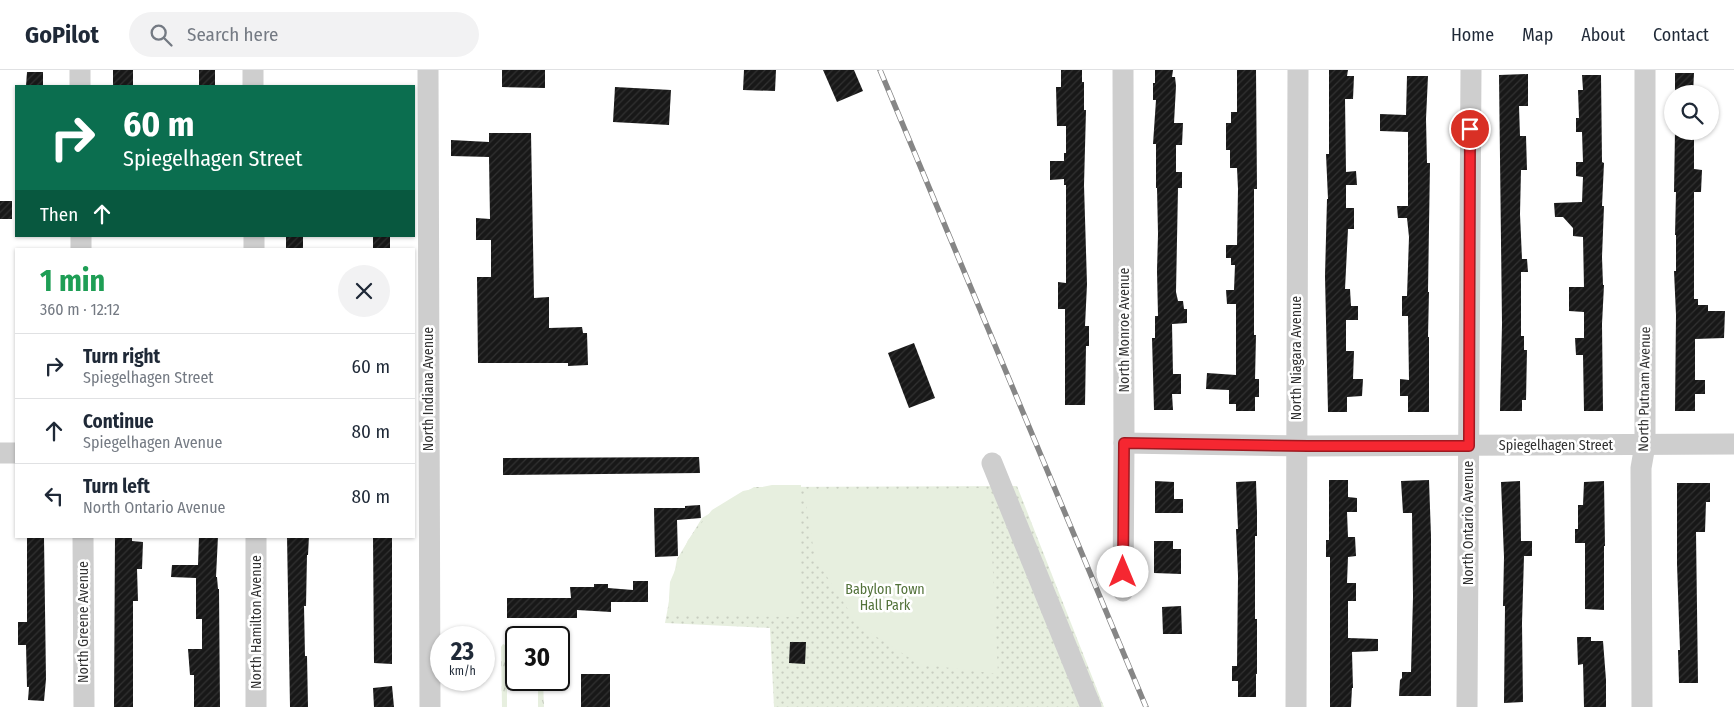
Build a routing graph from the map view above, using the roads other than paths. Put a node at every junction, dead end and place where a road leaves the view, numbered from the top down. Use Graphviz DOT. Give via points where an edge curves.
graph roads {
  1 [pos="80,70"];
  2 [pos="253,70"];
  3 [pos="428,70"];
  4 [pos="1123,70"];
  5 [pos="1298,70"];
  6 [pos="1471,70"];
  7 [pos="1645,70"];
  8 [pos="80,85"];
  9 [pos="253,85"];
  10 [pos="1124,443"];
  11 [pos="1734,444"];
  12 [pos="1646,445"];
  13 [pos="1296,446"];
  14 [pos="1469,446"];
  15 [pos="421,450"];
  16 [pos="0,453"];
  17 [pos="15,453"];
  18 [pos="992,462"];
  19 [pos="82,538"];
  20 [pos="256,538"];
  21 [pos="1123,591"];
  22 [pos="84,707"];
  23 [pos="256,707"];
  24 [pos="430,707"];
  25 [pos="1091,707"];
  26 [pos="1296,707"];
  27 [pos="1468,707"];
  28 [pos="1642,707"];
  1 -- 8 [label="street"];
  2 -- 9 [label="street"];
  3 -- 15 [label="street, North Indiana Avenue"];
  4 -- 10 [label="street, North Monroe Avenue"];
  5 -- 13 [label="street, North Niagara Avenue"];
  6 -- 14 [label="street, North Ontario Avenue"];
  7 -- 12 [label="street, North Putnam Avenue"];
  10 -- 13 [label="street"];
  10 -- 21 [label="street, North Monroe Avenue"];
  11 -- 12 [label="street, Spiegelhagen Street"];
  12 -- 14 [label="street, Spiegelhagen Street"];
  12 -- 28 [label="street, North Putnam Avenue" via="1641,468"];
  13 -- 14 [label="street, Spiegelhagen Street"];
  13 -- 26 [label="street, North Niagara Avenue"];
  14 -- 27 [label="street, North Ontario Avenue"];
  15 -- 24 [label="street, North Indiana Avenue"];
  16 -- 17 [label="street"];
  18 -- 25 [label="street"];
  19 -- 22 [label="street, North Greene Avenue"];
  20 -- 23 [label="street, North Hamilton Avenue"];
}
